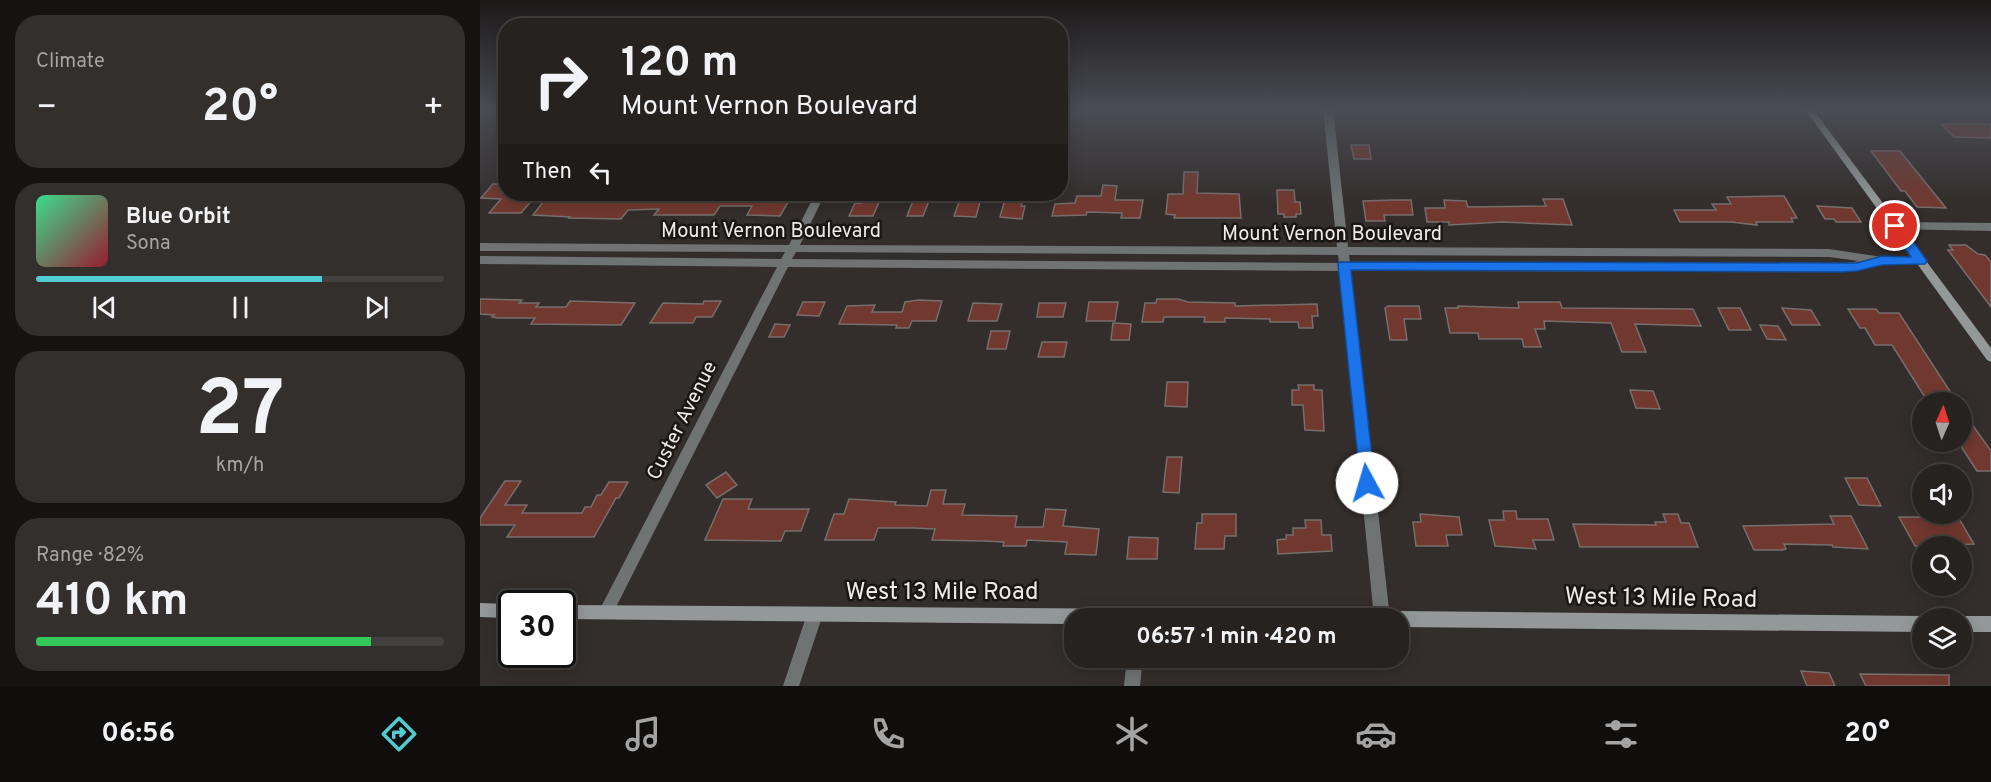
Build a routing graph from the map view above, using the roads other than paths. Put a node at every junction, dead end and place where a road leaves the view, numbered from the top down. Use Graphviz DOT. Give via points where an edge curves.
graph roads {
  1 [pos="1331,140"];
  2 [pos="1832,140"];
  3 [pos="816,201"];
  4 [pos="1895,226"];
  5 [pos="1991,227"];
  6 [pos="480,247"];
  7 [pos="793,247"];
  8 [pos="1062,250"];
  9 [pos="1342,250"];
  10 [pos="1602,252"];
  11 [pos="480,260"];
  12 [pos="1882,261"];
  13 [pos="1921,261"];
  14 [pos="784,262"];
  15 [pos="1344,265"];
  16 [pos="1059,266"];
  17 [pos="1608,268"];
  18 [pos="1991,357"];
  19 [pos="1381,608"];
  20 [pos="480,610"];
  21 [pos="498,611"];
  22 [pos="576,612"];
  23 [pos="606,612"];
  24 [pos="815,614"];
  25 [pos="1064,616"];
  26 [pos="1409,619"];
  27 [pos="1912,624"];
  28 [pos="1972,624"];
  29 [pos="1991,624"];
  30 [pos="1134,668"];
  31 [pos="790,686"];
  32 [pos="1132,686"];
  1 -- 9 [label="street"];
  2 -- 4 [label="main road"];
  3 -- 7 [label="street, Custer Avenue"];
  4 -- 5 [label="street"];
  4 -- 13 [label="main road"];
  6 -- 7 [label="street, Mount Vernon Boulevard"];
  7 -- 8 [label="street, Mount Vernon Boulevard"];
  7 -- 14 [label="street, Custer Avenue"];
  8 -- 9 [label="street, Mount Vernon Boulevard"];
  8 -- 16 [label="street"];
  9 -- 10 [label="street, Mount Vernon Boulevard"];
  9 -- 15 [label="street"];
  10 -- 12 [label="street, Mount Vernon Boulevard" via="1829,253"];
  10 -- 17 [label="street"];
  11 -- 14 [label="street, Mount Vernon Boulevard"];
  12 -- 13 [label="street, Mount Vernon Boulevard"];
  12 -- 17 [label="street, Mount Vernon Boulevard" via="1841,268"];
  13 -- 18 [label="main road"];
  14 -- 16 [label="street, Mount Vernon Boulevard"];
  14 -- 23 [label="street, Custer Avenue"];
  15 -- 16 [label="street, Mount Vernon Boulevard"];
  15 -- 17 [label="street, Mount Vernon Boulevard"];
  15 -- 19 [label="street"];
  20 -- 21 [label="main road"];
  22 -- 23 [label="main road, West 13 Mile Road"];
  23 -- 24 [label="main road, West 13 Mile Road"];
  24 -- 25 [label="main road, West 13 Mile Road"];
  24 -- 31 [label="street"];
  26 -- 27 [label="main road, West 13 Mile Road"];
  28 -- 29 [label="main road"];
  30 -- 32 [label="street"];
}
